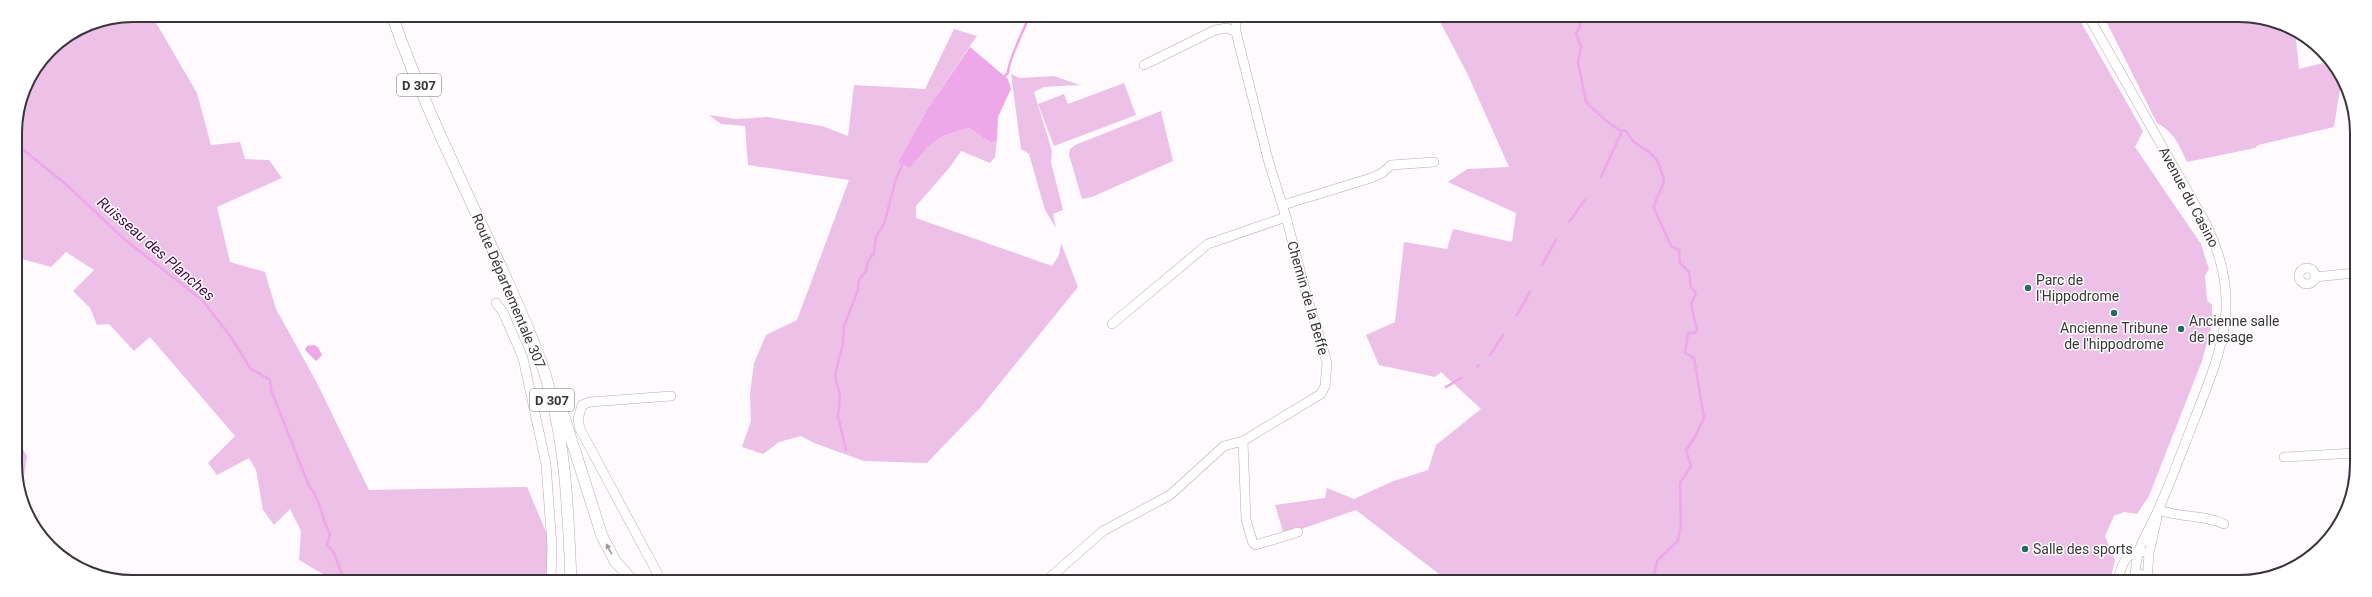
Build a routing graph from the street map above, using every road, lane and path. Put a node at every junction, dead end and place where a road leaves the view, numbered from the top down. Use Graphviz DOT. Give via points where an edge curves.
graph roads {
  1 [pos="395,22"];
  2 [pos="1236,22"];
  3 [pos="2094,22"];
  4 [pos="1236,32"];
  5 [pos="1144,65"];
  6 [pos="1434,162"];
  7 [pos="1283,205"];
  8 [pos="1286,217"];
  9 [pos="2350,274"];
  10 [pos="2315,277"];
  11 [pos="496,303"];
  12 [pos="519,306"];
  13 [pos="1112,324"];
  14 [pos="671,396"];
  15 [pos="1243,441"];
  16 [pos="2350,453"];
  17 [pos="2284,457"];
  18 [pos="567,497"];
  19 [pos="2159,510"];
  20 [pos="2224,524"];
  21 [pos="1298,532"];
  22 [pos="2138,551"];
  23 [pos="2149,553"];
  24 [pos="2147,571"];
  25 [pos="551,575"];
  26 [pos="565,575"];
  27 [pos="571,575"];
  28 [pos="628,575"];
  29 [pos="660,575"];
  30 [pos="1053,575"];
  31 [pos="2119,575"];
  32 [pos="2136,575"];
  33 [pos="2141,575"];
  34 [pos="2147,575"];
  1 -- 12 [label="main road, Route Départementale 307 / D 307" via="430,114"];
  2 -- 4 [label="street, Chemin de la Beffe"];
  3 -- 19 [label="street, Avenue du Casino" via="2214,240 2226,289 2226,325 2218,358"];
  4 -- 5 [label="street" via="1227,28 1215,30"];
  4 -- 7 [label="street, Chemin de la Beffe" via="1269,163"];
  6 -- 7 [label="street" via="1391,165 1371,178"];
  7 -- 8 [label="street, Chemin de la Beffe"];
  8 -- 13 [label="street" via="1208,244"];
  8 -- 15 [label="street, Chemin de la Beffe" via="1327,364 1324,386 1321,394"];
  9 -- 10 [label="street"];
  11 -- 25 [label="street" via="503,312 523,358 546,464"];
  12 -- 18 [label="main road, Route Départementale 307 / D 307" via="544,371 554,407"];
  28 -- 12 [label="main road, one-way" via="615,561 602,536 547,364"];
  14 -- 29 [label="street" via="590,402 582,405 578,412 580,429"];
  15 -- 21 [label="street" via="1246,520 1253,543 1256,546"];
  15 -- 30 [label="street, Chemin de la Beffe" via="1224,446 1170,496 1103,531"];
  16 -- 17 [label="street"];
  18 -- 26 [label="main road"];
  18 -- 27 [label="main road, Route Départementale 307 / D 307"];
  19 -- 20 [label="street" via="2168,514 2213,518"];
  19 -- 22 [label="street"];
  19 -- 23 [label="street"];
  22 -- 23 [label="street"];
  22 -- 31 [label="street" via="2123,562"];
  22 -- 32 [label="street"];
  23 -- 24 [label="street"];
  24 -- 33 [label="street"];
  24 -- 34 [label="street"];
}
